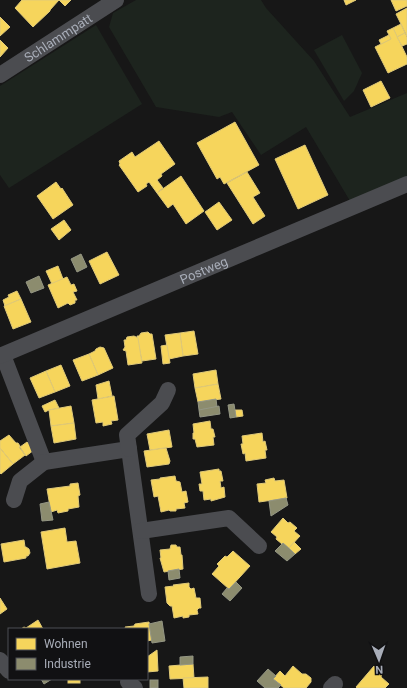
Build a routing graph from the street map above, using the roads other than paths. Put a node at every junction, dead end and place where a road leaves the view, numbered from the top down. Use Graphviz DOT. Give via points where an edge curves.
graph roads {
  1 [pos="116,0"];
  2 [pos="0,75"];
  3 [pos="407,184"];
  4 [pos="1,356"];
  5 [pos="168,390"];
  6 [pos="129,449"];
  7 [pos="44,462"];
  8 [pos="14,500"];
  9 [pos="141,531"];
  10 [pos="259,546"];
  11 [pos="149,594"];
  12 [pos="0,660"];
  13 [pos="8,669"];
  1 -- 2 [label="street, Schlammpatt"];
  3 -- 4 [label="street, Postweg"];
  4 -- 7 [label="street"];
  5 -- 6 [label="street" via="162,404 127,435"];
  6 -- 7 [label="street"];
  6 -- 9 [label="street"];
  7 -- 8 [label="street" via="20,481"];
  9 -- 10 [label="street" via="229,518"];
  9 -- 11 [label="street"];
  12 -- 13 [label="street"];
}
